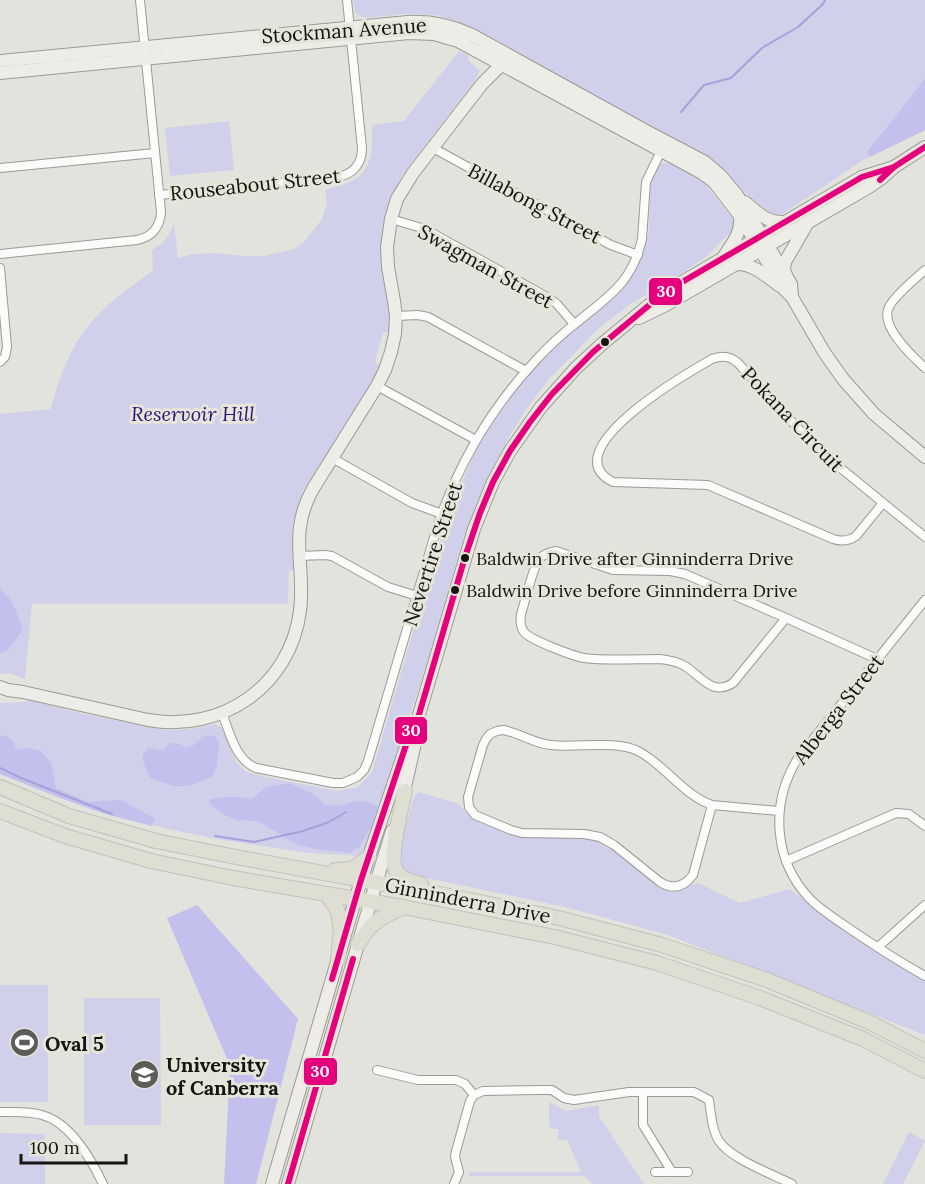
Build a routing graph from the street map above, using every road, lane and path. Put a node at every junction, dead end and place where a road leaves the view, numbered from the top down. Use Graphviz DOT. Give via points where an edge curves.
graph roads {
  1 [pos="140,0"];
  2 [pos="347,0"];
  3 [pos="351,33"];
  4 [pos="145,53"];
  5 [pos="498,58"];
  6 [pos="0,61"];
  7 [pos="0,73"];
  8 [pos="925,147"];
  9 [pos="433,148"];
  10 [pos="661,151"];
  11 [pos="155,153"];
  12 [pos="894,167"];
  13 [pos="0,168"];
  14 [pos="159,195"];
  15 [pos="737,195"];
  16 [pos="740,216"];
  17 [pos="391,219"];
  18 [pos="786,222"];
  19 [pos="807,224"];
  20 [pos="761,243"];
  21 [pos="0,254"];
  22 [pos="638,255"];
  23 [pos="723,259"];
  24 [pos="737,264"];
  25 [pos="0,268"];
  26 [pos="925,270"];
  27 [pos="788,288"];
  28 [pos="396,316"];
  29 [pos="630,322"];
  30 [pos="574,324"];
  31 [pos="0,362"];
  32 [pos="925,368"];
  33 [pos="526,371"];
  34 [pos="377,386"];
  35 [pos="476,440"];
  36 [pos="925,457"];
  37 [pos="332,458"];
  38 [pos="883,503"];
  39 [pos="442,514"];
  40 [pos="925,537"];
  41 [pos="298,556"];
  42 [pos="417,596"];
  43 [pos="925,600"];
  44 [pos="786,618"];
  45 [pos="877,659"];
  46 [pos="3,690"];
  47 [pos="222,713"];
  48 [pos="418,718"];
  49 [pos="0,787"];
  50 [pos="405,790"];
  51 [pos="712,805"];
  52 [pos="0,811"];
  53 [pos="779,811"];
  54 [pos="925,826"];
  55 [pos="369,857"];
  56 [pos="786,861"];
  57 [pos="311,871"];
  58 [pos="361,880"];
  59 [pos="375,883"];
  60 [pos="326,894"];
  61 [pos="356,899"];
  62 [pos="370,902"];
  63 [pos="925,904"];
  64 [pos="403,907"];
  65 [pos="559,918"];
  66 [pos="358,944"];
  67 [pos="878,947"];
  68 [pos="338,959"];
  69 [pos="925,976"];
  70 [pos="925,1051"];
  71 [pos="377,1070"];
  72 [pos="925,1071"];
  73 [pos="643,1092"];
  74 [pos="474,1095"];
  75 [pos="0,1112"];
  76 [pos="655,1172"];
  77 [pos="672,1172"];
  78 [pos="688,1172"];
  79 [pos="780,1181"];
  80 [pos="103,1184"];
  81 [pos="272,1184"];
  82 [pos="288,1184"];
  83 [pos="454,1184"];
  84 [pos="792,1184"];
  1 -- 4 [label="street"];
  2 -- 3 [label="street"];
  3 -- 4 [label="street, Stockman Avenue"];
  3 -- 5 [label="street, Stockman Avenue" via="434,34"];
  3 -- 14 [label="street, Rouseabout Street" via="362,153 353,171 338,177"];
  4 -- 6 [label="street, Stockman Avenue"];
  4 -- 7 [label="street, Stockman Avenue"];
  4 -- 11 [label="street"];
  5 -- 9 [label="street" via="483,84"];
  5 -- 10 [label="street, Stockman Avenue"];
  5 -- 15 [label="street, Stockman Avenue" via="705,162"];
  8 -- 12 [label="street"];
  9 -- 17 [label="street" via="402,190"];
  9 -- 22 [label="street, Billabong Street"];
  10 -- 16 [label="street, Stockman Avenue" via="707,176"];
  10 -- 22 [label="street, Nevertire Street" via="646,182 644,230"];
  11 -- 13 [label="street"];
  11 -- 14 [label="street"];
  12 -- 18 [label="street" via="862,177"];
  12 -- 19 [label="street" via="869,188"];
  14 -- 21 [label="street" via="160,221 146,238"];
  15 -- 18 [label="street" via="765,219"];
  15 -- 20 [label="street, Stockman Avenue"];
  16 -- 20 [label="street, Stockman Avenue"];
  16 -- 23 [label="street" via="739,231"];
  17 -- 28 [label="street" via="387,257"];
  17 -- 30 [label="street, Swagman Street" via="425,229 547,297"];
  18 -- 20 [label="street"];
  19 -- 20 [label="street"];
  19 -- 27 [label="street" via="785,262"];
  20 -- 23 [label="street"];
  20 -- 24 [label="street"];
  20 -- 27 [label="street"];
  22 -- 30 [label="street, Nevertire Street" via="615,292"];
  23 -- 29 [label="street" via="665,292"];
  24 -- 27 [label="street" via="751,266"];
  24 -- 29 [label="street"];
  25 -- 31 [label="street" via="8,347"];
  26 -- 32 [label="street" via="890,304 886,316 890,329"];
  27 -- 36 [label="street" via="824,352 853,391"];
  28 -- 33 [label="street" via="428,317"];
  28 -- 34 [label="street" via="391,352"];
  29 -- 48 [label="street" via="564,380 501,466 474,529"];
  30 -- 33 [label="street, Nevertire Street"];
  33 -- 35 [label="street, Nevertire Street"];
  34 -- 35 [label="street"];
  34 -- 37 [label="street"];
  35 -- 39 [label="street, Nevertire Street"];
  37 -- 39 [label="street" via="412,503"];
  37 -- 41 [label="street" via="303,512"];
  38 -- 38 [label="street, Pokana Circuit" via="816,447 738,363 726,357 712,359 647,400 597,453 599,469 613,482 708,485 840,541 856,536"];
  38 -- 40 [label="street, Pokana Circuit"];
  39 -- 42 [label="street, Nevertire Street"];
  41 -- 42 [label="street" via="332,556 388,587"];
  41 -- 47 [label="street" via="300,610 286,656 255,693"];
  42 -- 47 [label="street, Nevertire Street" via="368,761 352,780 333,783 252,767 239,754"];
  43 -- 45 [label="street, Alberga Street"];
  44 -- 44 [label="street" via="685,574 613,570 556,551 543,555 537,563 520,621 531,638 574,655 670,660 720,688 733,683"];
  44 -- 45 [label="street"];
  45 -- 53 [label="street, Alberga Street" via="798,758 785,784"];
  46 -- 47 [label="street" via="167,722 195,721"];
  48 -- 50 [label="street"];
  48 -- 55 [label="street"];
  49 -- 57 [label="main road, Ginninderra Drive" via="69,816 156,841"];
  50 -- 59 [label="street"];
  50 -- 65 [label="main road" via="393,855 396,871 408,881 495,898"];
  51 -- 51 [label="street" via="693,875 686,883 673,887 660,882 600,837 516,832 478,817 470,809 468,793 484,742 490,734 503,730 550,745 633,749 698,799"];
  51 -- 53 [label="street"];
  52 -- 60 [label="main road, Ginninderra Drive" via="65,836 151,861"];
  53 -- 56 [label="street, Alberga Street"];
  54 -- 56 [label="street" via="909,814 896,813"];
  55 -- 57 [label="main road" via="348,870"];
  55 -- 58 [label="street"];
  56 -- 67 [label="street, Alberga Street" via="811,900"];
  57 -- 58 [label="main road, Ginninderra Drive"];
  58 -- 59 [label="main road, Ginninderra Drive"];
  58 -- 61 [label="street"];
  59 -- 62 [label="street"];
  59 -- 65 [label="main road, Ginninderra Drive"];
  60 -- 61 [label="main road, Ginninderra Drive"];
  60 -- 68 [label="main road" via="337,909 341,929"];
  61 -- 62 [label="main road, Ginninderra Drive"];
  61 -- 68 [label="street"];
  62 -- 64 [label="main road, Ginninderra Drive"];
  62 -- 66 [label="street"];
  63 -- 67 [label="street"];
  64 -- 66 [label="main road" via="370,927"];
  64 -- 72 [label="main road, Ginninderra Drive" via="555,937 657,963 863,1039"];
  65 -- 70 [label="main road, Ginninderra Drive" via="662,945 766,980 871,1023"];
  66 -- 82 [label="street"];
  67 -- 69 [label="street, Alberga Street"];
  68 -- 81 [label="street"];
  71 -- 74 [label="street" via="418,1080 456,1080"];
  73 -- 74 [label="street" via="574,1100 552,1090 486,1091"];
  73 -- 77 [label="street" via="643,1125"];
  73 -- 79 [label="street" via="694,1092 710,1100 720,1142 735,1156"];
  74 -- 83 [label="street" via="456,1151 459,1172"];
  75 -- 80 [label="street" via="28,1112 57,1122 70,1133"];
  76 -- 77 [label="street"];
  77 -- 78 [label="street"];
  79 -- 84 [label="street"];
}
